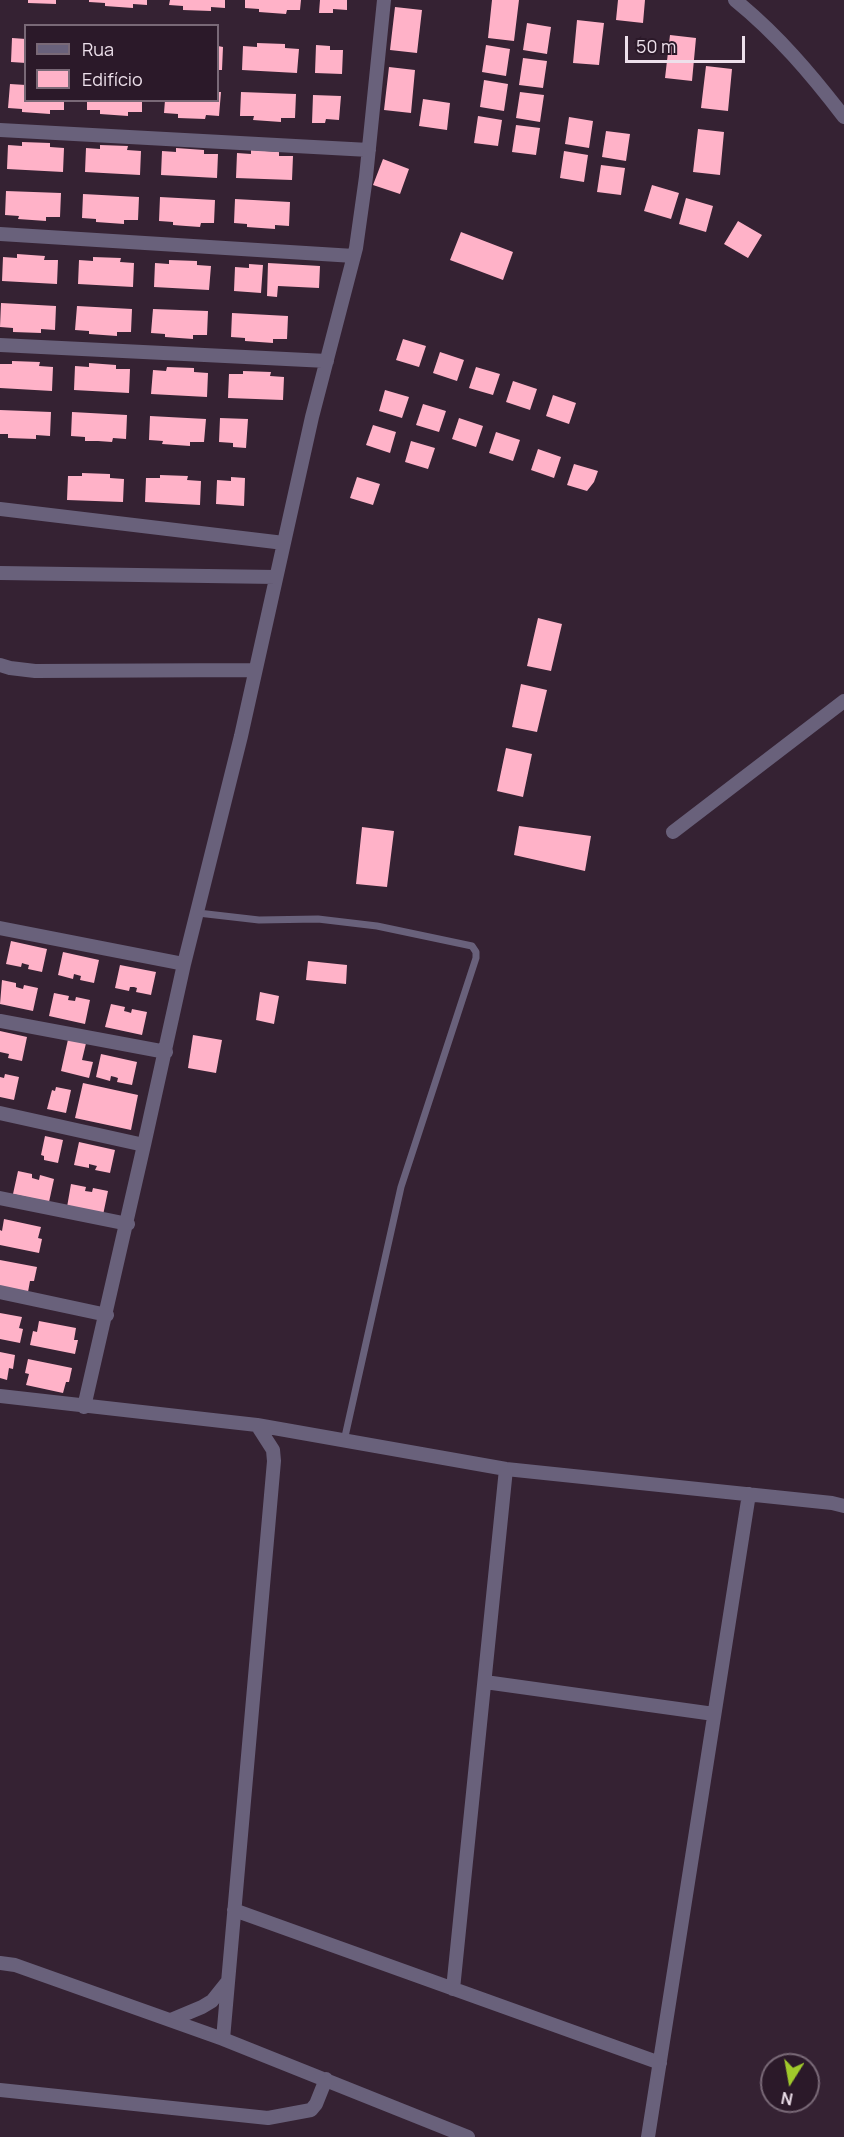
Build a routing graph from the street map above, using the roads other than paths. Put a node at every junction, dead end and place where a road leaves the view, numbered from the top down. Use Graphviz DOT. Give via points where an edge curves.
graph roads {
  1 [pos="384,0"];
  2 [pos="735,0"];
  3 [pos="844,117"];
  4 [pos="0,130"];
  5 [pos="369,150"];
  6 [pos="0,234"];
  7 [pos="354,256"];
  8 [pos="0,345"];
  9 [pos="327,361"];
  10 [pos="0,509"];
  11 [pos="284,543"];
  12 [pos="0,573"];
  13 [pos="276,576"];
  14 [pos="0,665"];
  15 [pos="255,670"];
  16 [pos="844,701"];
  17 [pos="673,832"];
  18 [pos="198,913"];
  19 [pos="0,928"];
  20 [pos="184,964"];
  21 [pos="0,1021"];
  22 [pos="166,1052"];
  23 [pos="0,1113"];
  24 [pos="144,1145"];
  25 [pos="0,1198"];
  26 [pos="128,1224"];
  27 [pos="0,1292"];
  28 [pos="106,1316"];
  29 [pos="0,1396"];
  30 [pos="84,1407"];
  31 [pos="258,1425"];
  32 [pos="344,1440"];
  33 [pos="506,1469"];
  34 [pos="749,1494"];
  35 [pos="844,1506"];
  36 [pos="485,1682"];
  37 [pos="714,1714"];
  38 [pos="234,1910"];
  39 [pos="0,1963"];
  40 [pos="228,1981"];
  41 [pos="453,1989"];
  42 [pos="171,2020"];
  43 [pos="223,2039"];
  44 [pos="660,2063"];
  45 [pos="326,2079"];
  46 [pos="0,2090"];
  47 [pos="468,2137"];
  48 [pos="648,2137"];
  1 -- 5 [label="street"];
  2 -- 3 [label="street" via="764,23"];
  4 -- 5 [label="street"];
  5 -- 7 [label="street"];
  6 -- 7 [label="street"];
  7 -- 9 [label="street"];
  8 -- 9 [label="street"];
  9 -- 11 [label="street"];
  10 -- 11 [label="street"];
  11 -- 13 [label="street"];
  12 -- 13 [label="street"];
  13 -- 15 [label="street"];
  14 -- 15 [label="street" via="35,671"];
  15 -- 18 [label="street"];
  16 -- 17 [label="street"];
  18 -- 20 [label="street"];
  18 -- 32 [label="lane" via="377,926 472,946 476,952 401,1187"];
  19 -- 20 [label="street"];
  20 -- 22 [label="street"];
  21 -- 22 [label="street"];
  22 -- 24 [label="street"];
  23 -- 24 [label="street"];
  24 -- 26 [label="street"];
  25 -- 26 [label="street"];
  26 -- 28 [label="street"];
  27 -- 28 [label="street"];
  28 -- 30 [label="street"];
  29 -- 30 [label="street"];
  30 -- 31 [label="street"];
  31 -- 32 [label="street"];
  31 -- 38 [label="street" via="273,1450 274,1461"];
  32 -- 33 [label="street"];
  33 -- 34 [label="street"];
  33 -- 36 [label="street"];
  34 -- 35 [label="street"];
  34 -- 37 [label="street"];
  36 -- 37 [label="street"];
  36 -- 41 [label="street"];
  37 -- 44 [label="street"];
  38 -- 40 [label="street"];
  38 -- 41 [label="street"];
  39 -- 42 [label="street"];
  40 -- 42 [label="street" via="212,2001"];
  40 -- 43 [label="street"];
  41 -- 44 [label="street"];
  42 -- 43 [label="street"];
  43 -- 45 [label="street"];
  44 -- 48 [label="street"];
  45 -- 46 [label="street" via="311,2110 268,2118"];
  45 -- 47 [label="street"];
}
